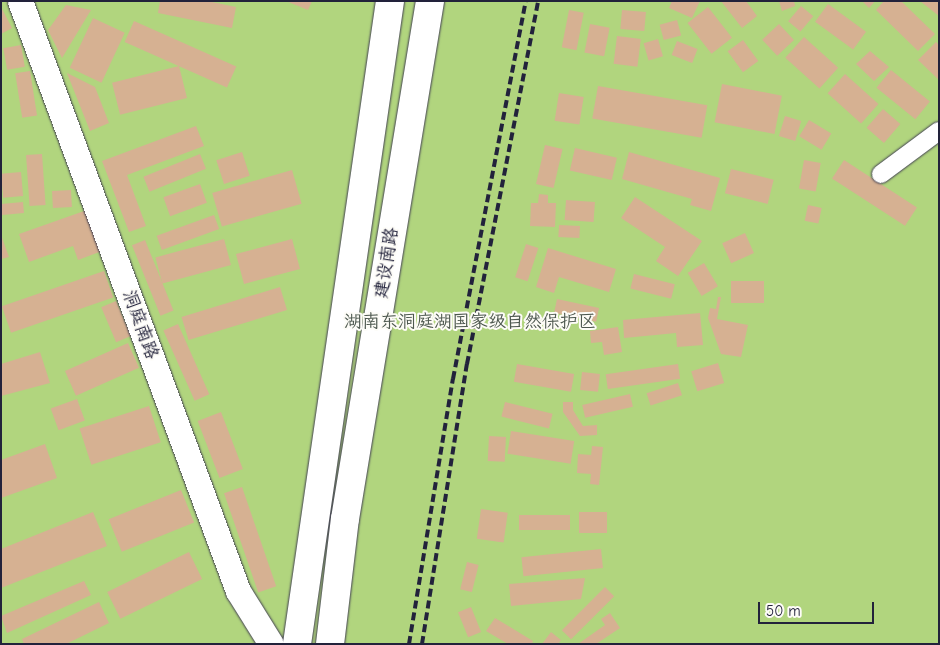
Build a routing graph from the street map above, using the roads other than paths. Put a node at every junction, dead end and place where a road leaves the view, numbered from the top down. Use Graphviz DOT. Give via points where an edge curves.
graph roads {
  1 [pos="20,1"];
  2 [pos="390,1"];
  3 [pos="430,1"];
  4 [pos="939,131"];
  5 [pos="881,174"];
  6 [pos="271,644"];
  7 [pos="297,644"];
  8 [pos="330,644"];
  1 -- 6 [label="main road, 洞庭南路" via="238,591"];
  2 -- 7 [label="main road, 建设南路"];
  3 -- 8 [label="main road, 建设南路" via="345,519"];
  4 -- 5 [label="street"];
}
